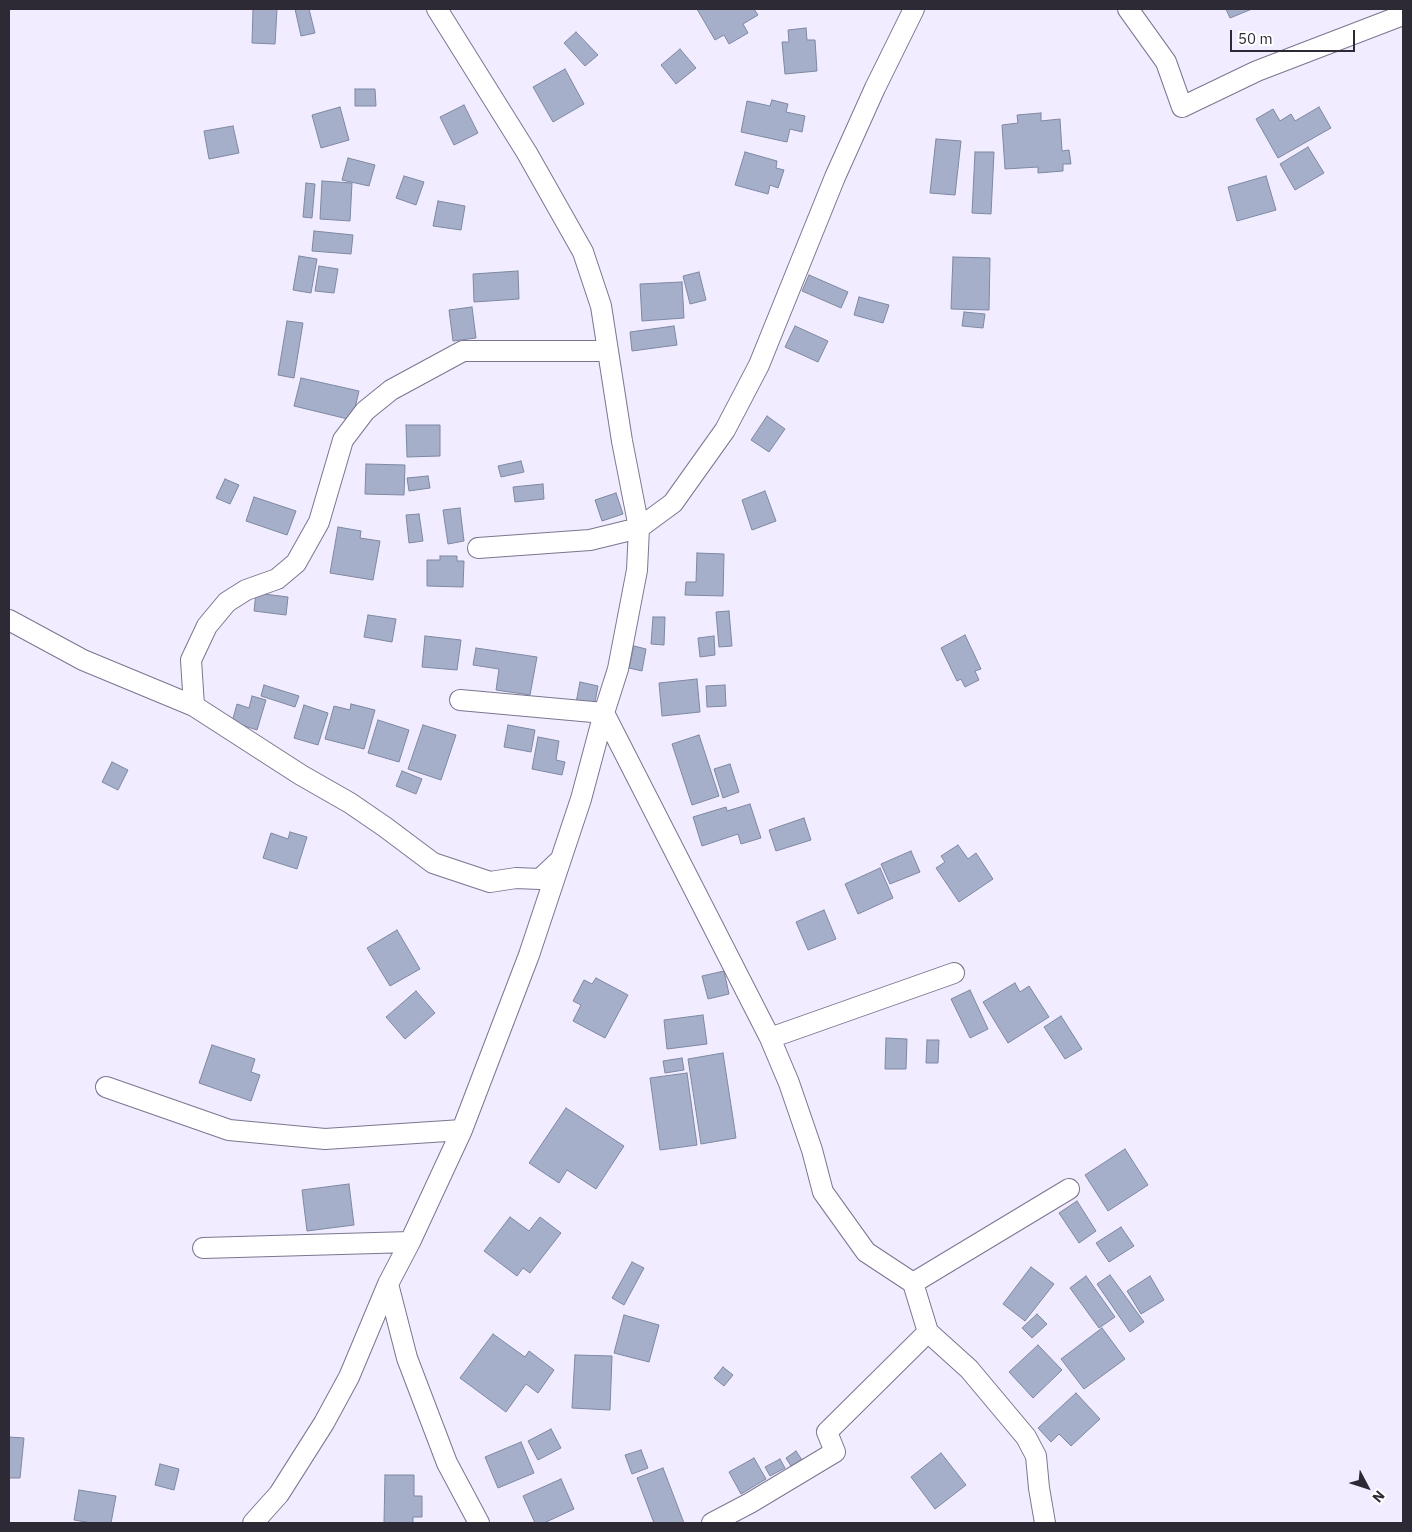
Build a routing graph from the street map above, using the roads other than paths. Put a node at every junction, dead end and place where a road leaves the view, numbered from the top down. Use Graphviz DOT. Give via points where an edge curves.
graph roads {
  1 [pos="437,9"];
  2 [pos="914,9"];
  3 [pos="1128,9"];
  4 [pos="1403,15"];
  5 [pos="607,351"];
  6 [pos="639,528"];
  7 [pos="478,548"];
  8 [pos="9,620"];
  9 [pos="460,700"];
  10 [pos="194,706"];
  11 [pos="604,713"];
  12 [pos="560,861"];
  13 [pos="954,973"];
  14 [pos="770,1038"];
  15 [pos="106,1087"];
  16 [pos="462,1130"];
  17 [pos="1069,1189"];
  18 [pos="410,1242"];
  19 [pos="203,1248"];
  20 [pos="913,1283"];
  21 [pos="388,1284"];
  22 [pos="928,1332"];
  23 [pos="253,1523"];
  24 [pos="478,1523"];
  25 [pos="712,1523"];
  26 [pos="1045,1523"];
  1 -- 5 [label="street" via="527,152 583,252 601,306"];
  2 -- 6 [label="street" via="835,177 759,364 726,430 673,504"];
  3 -- 4 [label="street" via="1166,62 1182,107 1257,71"];
  5 -- 6 [label="street"];
  5 -- 10 [label="street" via="463,351 390,390 365,411 344,440 319,522 296,563 277,579 246,590 227,602 207,626 191,660"];
  6 -- 7 [label="street" via="590,540"];
  6 -- 11 [label="street" via="638,570 618,669"];
  8 -- 10 [label="street" via="83,660"];
  9 -- 11 [label="street"];
  10 -- 12 [label="street" via="300,775 350,803 433,863 490,882 540,879"];
  11 -- 12 [label="street" via="582,799"];
  11 -- 14 [label="street"];
  12 -- 16 [label="street" via="529,955"];
  13 -- 14 [label="street"];
  14 -- 20 [label="street" via="812,1150 823,1192 866,1252"];
  15 -- 16 [label="street" via="229,1130 325,1139"];
  16 -- 18 [label="street"];
  17 -- 20 [label="street"];
  18 -- 19 [label="street"];
  18 -- 21 [label="street"];
  20 -- 22 [label="street"];
  21 -- 23 [label="street" via="349,1377 324,1423 279,1494"];
  21 -- 24 [label="street" via="407,1358 447,1463"];
  22 -- 25 [label="street" via="827,1432 835,1452"];
  22 -- 26 [label="street" via="968,1370 1026,1437 1036,1456"];
}
